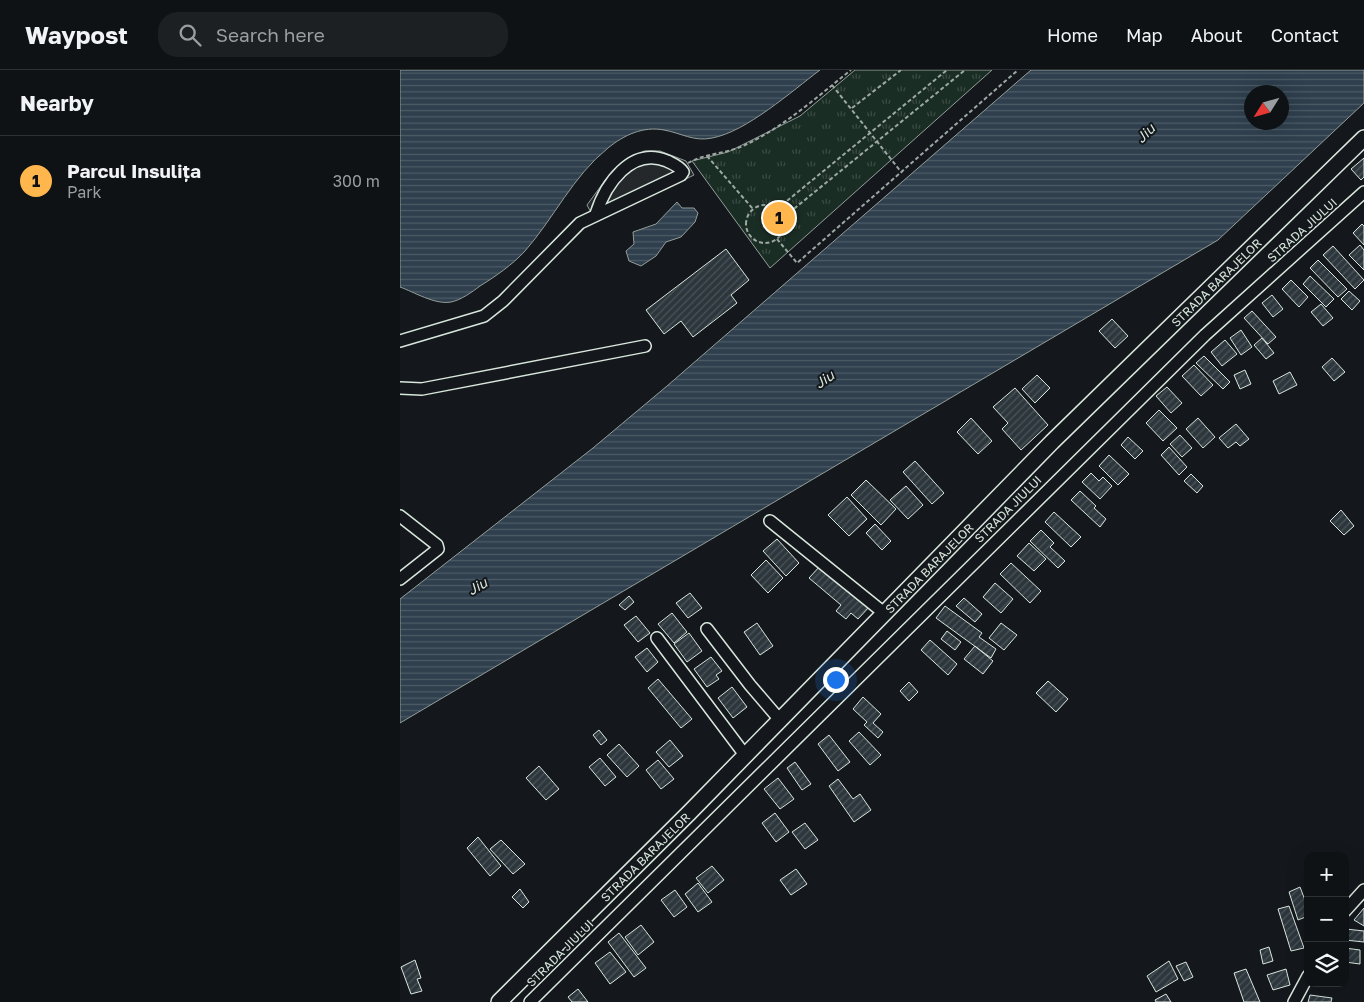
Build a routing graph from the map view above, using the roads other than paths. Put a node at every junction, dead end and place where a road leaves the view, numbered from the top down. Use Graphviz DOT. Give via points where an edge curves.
graph roads {
  1 [pos="1364,138"];
  2 [pos="1364,192"];
  3 [pos="596,214"];
  4 [pos="400,341"];
  5 [pos="645,346"];
  6 [pos="400,388"];
  7 [pos="400,516"];
  8 [pos="770,521"];
  9 [pos="400,579"];
  10 [pos="884,613"];
  11 [pos="707,629"];
  12 [pos="657,638"];
  13 [pos="780,720"];
  14 [pos="745,755"];
  15 [pos="1364,890"];
  16 [pos="1349,907"];
  17 [pos="1304,983"];
  18 [pos="499,1002"];
  19 [pos="530,1002"];
  20 [pos="1294,1002"];
  1 -- 10 [label="main road, STRADA BARAJELOR" via="1158,337"];
  2 -- 19 [label="street, STRADA JIULUI" via="1205,335"];
  3 -- 3 [label="street" via="681,175 680,168 652,156 625,168 611,180"];
  3 -- 4 [label="street" via="580,224 484,316"];
  5 -- 6 [label="street" via="422,389"];
  7 -- 9 [label="street" via="438,549"];
  8 -- 10 [label="street"];
  10 -- 13 [label="main road, STRADA BARAJELOR"];
  11 -- 13 [label="street"];
  12 -- 14 [label="street"];
  13 -- 14 [label="main road, STRADA BARAJELOR"];
  14 -- 18 [label="main road, STRADA BARAJELOR"];
  15 -- 16 [label="street"];
  17 -- 20 [label="street"];
}
